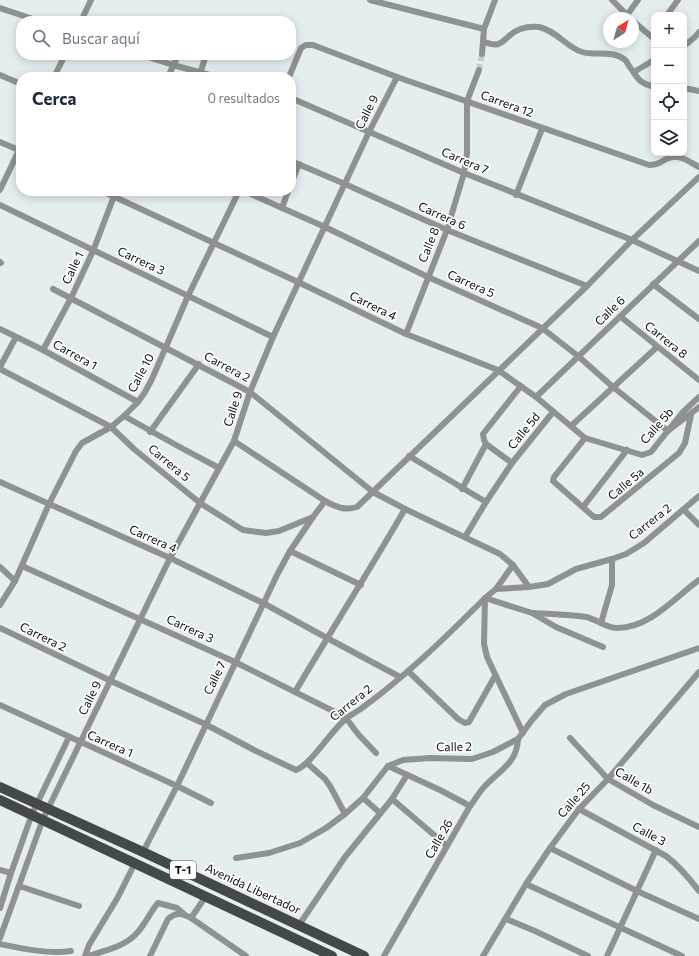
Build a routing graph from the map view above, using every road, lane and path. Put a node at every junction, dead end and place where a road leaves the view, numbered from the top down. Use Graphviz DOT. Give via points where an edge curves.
graph roads {
  1 [pos="91,0"];
  2 [pos="370,0"];
  3 [pos="495,0"];
  4 [pos="612,0"];
  5 [pos="638,0"];
  6 [pos="678,0"];
  7 [pos="396,3"];
  8 [pos="0,8"];
  9 [pos="623,12"];
  10 [pos="631,12"];
  11 [pos="669,12"];
  12 [pos="24,16"];
  13 [pos="83,16"];
  14 [pos="639,26"];
  15 [pos="484,29"];
  16 [pos="699,32"];
  17 [pos="651,34"];
  18 [pos="484,42"];
  19 [pos="687,44"];
  20 [pos="482,54"];
  21 [pos="62,60"];
  22 [pos="156,60"];
  23 [pos="176,60"];
  24 [pos="204,60"];
  25 [pos="651,62"];
  26 [pos="173,66"];
  27 [pos="480,70"];
  28 [pos="56,72"];
  29 [pos="170,72"];
  30 [pos="191,72"];
  31 [pos="201,72"];
  32 [pos="291,72"];
  33 [pos="634,72"];
  34 [pos="0,75"];
  35 [pos="397,77"];
  36 [pos="16,82"];
  37 [pos="651,85"];
  38 [pos="687,89"];
  39 [pos="699,91"];
  40 [pos="296,100"];
  41 [pos="467,101"];
  42 [pos="542,129"];
  43 [pos="369,132"];
  44 [pos="0,142"];
  45 [pos="16,148"];
  46 [pos="16,157"];
  47 [pos="296,163"];
  48 [pos="299,164"];
  49 [pos="699,167"];
  50 [pos="296,172"];
  51 [pos="464,173"];
  52 [pos="699,177"];
  53 [pos="345,184"];
  54 [pos="0,190"];
  55 [pos="516,194"];
  56 [pos="114,196"];
  57 [pos="119,196"];
  58 [pos="236,196"];
  59 [pos="255,196"];
  60 [pos="286,196"];
  61 [pos="0,205"];
  62 [pos="282,208"];
  63 [pos="325,227"];
  64 [pos="447,230"];
  65 [pos="632,240"];
  66 [pos="699,241"];
  67 [pos="213,243"];
  68 [pos="93,250"];
  69 [pos="678,261"];
  70 [pos="699,271"];
  71 [pos="428,277"];
  72 [pos="298,282"];
  73 [pos="653,284"];
  74 [pos="587,286"];
  75 [pos="53,289"];
  76 [pos="188,296"];
  77 [pos="71,298"];
  78 [pos="621,317"];
  79 [pos="699,319"];
  80 [pos="542,328"];
  81 [pos="0,329"];
  82 [pos="406,334"];
  83 [pos="16,337"];
  84 [pos="272,337"];
  85 [pos="657,347"];
  86 [pos="166,348"];
  87 [pos="43,350"];
  88 [pos="578,356"];
  89 [pos="200,364"];
  90 [pos="0,368"];
  91 [pos="498,370"];
  92 [pos="699,380"];
  93 [pos="521,386"];
  94 [pos="613,387"];
  95 [pos="250,392"];
  96 [pos="536,397"];
  97 [pos="699,397"];
  98 [pos="138,402"];
  99 [pos="699,407"];
  100 [pos="553,412"];
  101 [pos="691,415"];
  102 [pos="124,416"];
  103 [pos="571,426"];
  104 [pos="111,427"];
  105 [pos="668,431"];
  106 [pos="150,432"];
  107 [pos="585,438"];
  108 [pos="234,441"];
  109 [pos="486,444"];
  110 [pos="627,450"];
  111 [pos="409,456"];
  112 [pos="512,464"];
  113 [pos="219,468"];
  114 [pos="0,482"];
  115 [pos="462,489"];
  116 [pos="373,492"];
  117 [pos="699,496"];
  118 [pos="325,502"];
  119 [pos="486,502"];
  120 [pos="200,503"];
  121 [pos="49,504"];
  122 [pos="583,507"];
  123 [pos="405,509"];
  124 [pos="684,510"];
  125 [pos="313,517"];
  126 [pos="699,525"];
  127 [pos="465,537"];
  128 [pos="290,551"];
  129 [pos="170,558"];
  130 [pos="612,559"];
  131 [pos="513,565"];
  132 [pos="22,566"];
  133 [pos="0,567"];
  134 [pos="699,580"];
  135 [pos="15,581"];
  136 [pos="361,585"];
  137 [pos="529,587"];
  138 [pos="496,589"];
  139 [pos="485,598"];
  140 [pos="263,603"];
  141 [pos="0,605"];
  142 [pos="532,612"];
  143 [pos="141,619"];
  144 [pos="602,622"];
  145 [pos="0,628"];
  146 [pos="327,638"];
  147 [pos="603,647"];
  148 [pos="699,648"];
  149 [pos="235,662"];
  150 [pos="408,670"];
  151 [pos="699,672"];
  152 [pos="496,676"];
  153 [pos="400,677"];
  154 [pos="111,681"];
  155 [pos="295,692"];
  156 [pos="0,705"];
  157 [pos="346,718"];
  158 [pos="205,724"];
  159 [pos="523,733"];
  160 [pos="69,737"];
  161 [pos="570,738"];
  162 [pos="518,739"];
  163 [pos="80,742"];
  164 [pos="376,753"];
  165 [pos="307,763"];
  166 [pos="388,766"];
  167 [pos="407,775"];
  168 [pos="608,779"];
  169 [pos="177,786"];
  170 [pos="0,787"];
  171 [pos="363,798"];
  172 [pos="392,799"];
  173 [pos="0,800"];
  174 [pos="211,803"];
  175 [pos="37,804"];
  176 [pos="470,806"];
  177 [pos="48,809"];
  178 [pos="579,809"];
  179 [pos="380,813"];
  180 [pos="32,814"];
  181 [pos="345,814"];
  182 [pos="43,819"];
  183 [pos="699,826"];
  184 [pos="447,846"];
  185 [pos="550,848"];
  186 [pos="656,850"];
  187 [pos="142,852"];
  188 [pos="236,858"];
  189 [pos="135,863"];
  190 [pos="0,870"];
  191 [pos="11,873"];
  192 [pos="526,884"];
  193 [pos="19,886"];
  194 [pos="637,891"];
  195 [pos="699,891"];
  196 [pos="206,896"];
  197 [pos="79,906"];
  198 [pos="0,908"];
  199 [pos="185,914"];
  200 [pos="191,918"];
  201 [pos="506,919"];
  202 [pos="699,919"];
  203 [pos="299,925"];
  204 [pos="620,927"];
  205 [pos="0,938"];
  206 [pos="0,944"];
  207 [pos="71,951"];
  208 [pos="87,956"];
  209 [pos="150,956"];
  210 [pos="246,956"];
  211 [pos="332,956"];
  212 [pos="364,956"];
  213 [pos="384,956"];
  214 [pos="483,956"];
  215 [pos="588,956"];
  216 [pos="607,956"];
  217 [pos="682,956"];
  1 -- 13 [label="street"];
  2 -- 7 [label="street"];
  3 -- 15 [label="street"];
  4 -- 9 [label="street"];
  5 -- 10 [label="street"];
  6 -- 11 [label="street"];
  7 -- 15 [label="street"];
  8 -- 12 [label="street"];
  14 -- 17 [label="street"];
  15 -- 18 [label="street"];
  16 -- 19 [label="street"];
  18 -- 20 [label="street"];
  18 -- 33 [label="street" via="497,45 521,29 539,27 549,30 580,52 611,54 624,59"];
  21 -- 28 [label="street"];
  22 -- 26 [label="street"];
  23 -- 26 [label="street"];
  24 -- 31 [label="street"];
  25 -- 33 [label="street"];
  26 -- 29 [label="street"];
  26 -- 30 [label="street"];
  27 -- 41 [label="street, Calle 8"];
  32 -- 35 [label="street, Carrera 12" via="301,48 313,45"];
  33 -- 37 [label="street" via="637,79"];
  34 -- 36 [label="street"];
  35 -- 41 [label="street, Carrera 12"];
  35 -- 43 [label="street, Calle 9"];
  38 -- 39 [label="street"];
  40 -- 43 [label="street, Carrera 7"];
  41 -- 42 [label="street, Carrera 12"];
  41 -- 51 [label="street, Calle 8" via="467,153"];
  42 -- 49 [label="street, Carrera 12" via="649,165 661,164 670,157 675,157"];
  42 -- 55 [label="street"];
  43 -- 51 [label="street, Carrera 7"];
  43 -- 53 [label="street, Calle 9"];
  44 -- 45 [label="street"];
  46 -- 54 [label="street"];
  47 -- 48 [label="street, Carrera 6"];
  48 -- 50 [label="street"];
  48 -- 53 [label="street, Carrera 6"];
  51 -- 55 [label="street, Carrera 7"];
  51 -- 64 [label="street, Calle 8"];
  52 -- 65 [label="street"];
  53 -- 63 [label="street, Calle 9"];
  53 -- 64 [label="street, Carrera 6"];
  55 -- 65 [label="street, Carrera 7"];
  56 -- 68 [label="street, Calle 1"];
  57 -- 67 [label="street, Carrera 4"];
  58 -- 67 [label="street, Calle 10"];
  59 -- 62 [label="street, Carrera 5"];
  60 -- 62 [label="street"];
  61 -- 68 [label="street, Carrera 3"];
  62 -- 63 [label="street, Carrera 5"];
  63 -- 71 [label="street, Carrera 5"];
  63 -- 72 [label="street, Calle 9"];
  64 -- 71 [label="street, Calle 8"];
  64 -- 74 [label="street, Carrera 6"];
  65 -- 69 [label="street, Carrera 7"];
  65 -- 74 [label="street"];
  66 -- 69 [label="street, Calle 6"];
  67 -- 72 [label="street, Carrera 4"];
  67 -- 76 [label="street, Calle 10"];
  68 -- 76 [label="street, Carrera 3"];
  68 -- 77 [label="street, Calle 1"];
  69 -- 70 [label="street, Carrera 7"];
  69 -- 73 [label="street, Calle 6"];
  71 -- 80 [label="street, Carrera 5"];
  71 -- 82 [label="street, Calle 8"];
  72 -- 82 [label="street, Carrera 4"];
  72 -- 84 [label="street, Calle 9"];
  73 -- 78 [label="street, Calle 6"];
  73 -- 79 [label="street"];
  74 -- 80 [label="street"];
  75 -- 77 [label="street, Carrera 2"];
  76 -- 84 [label="street, Carrera 3"];
  76 -- 86 [label="street, Calle 10"];
  77 -- 86 [label="street, Carrera 2"];
  77 -- 87 [label="street, Calle 1"];
  78 -- 85 [label="street, Carrera 8"];
  78 -- 88 [label="street, Calle 6"];
  80 -- 88 [label="street, Carrera 5"];
  80 -- 91 [label="street"];
  81 -- 83 [label="street, Carrera 1"];
  82 -- 91 [label="street, Carrera 4"];
  83 -- 87 [label="street, Carrera 1"];
  83 -- 90 [label="street"];
  84 -- 95 [label="street, Calle 9"];
  85 -- 92 [label="street, Carrera 8"];
  85 -- 94 [label="street"];
  86 -- 89 [label="street, Carrera 2"];
  86 -- 98 [label="street, Calle 10"];
  87 -- 98 [label="street, Carrera 1"];
  88 -- 94 [label="street, Carrera 5"];
  88 -- 96 [label="street, Calle 6"];
  89 -- 95 [label="street, Carrera 2"];
  89 -- 106 [label="street"];
  90 -- 104 [label="street, Carrera 5"];
  91 -- 93 [label="street, Carrera 4"];
  91 -- 111 [label="street"];
  93 -- 96 [label="street, Carrera 4"];
  93 -- 109 [label="street" via="483,434"];
  94 -- 103 [label="street"];
  94 -- 105 [label="street, Carrera 5"];
  95 -- 108 [label="street, Calle 9"];
  95 -- 116 [label="street, Carrera 2"];
  96 -- 100 [label="street, Carrera 4"];
  97 -- 105 [label="street, Calle 5b"];
  98 -- 102 [label="street, Calle 10"];
  99 -- 101 [label="street"];
  100 -- 103 [label="street, Carrera 4"];
  100 -- 112 [label="street, Calle 5d"];
  101 -- 105 [label="street"];
  101 -- 122 [label="street, Calle 5a" via="685,443 679,453 605,516 594,517"];
  102 -- 104 [label="street, Calle 10"];
  102 -- 106 [label="street"];
  103 -- 107 [label="street, Carrera 4"];
  104 -- 120 [label="street, Carrera 5"];
  104 -- 121 [label="street, Calle 10" via="82,443"];
  105 -- 110 [label="street, Calle 5b" via="648,454 642,455"];
  106 -- 113 [label="street"];
  107 -- 110 [label="street, Carrera 4"];
  107 -- 122 [label="street, Calle 5a" via="554,477 554,481"];
  108 -- 113 [label="street, Calle 9"];
  108 -- 118 [label="street"];
  109 -- 112 [label="street"];
  109 -- 115 [label="street"];
  110 -- 122 [label="street, Calle 5b"];
  111 -- 115 [label="street"];
  111 -- 116 [label="street"];
  112 -- 119 [label="street, Calle 5d"];
  113 -- 120 [label="street, Calle 9"];
  114 -- 121 [label="street, Carrera 4"];
  115 -- 119 [label="street"];
  116 -- 118 [label="street" via="350,510"];
  116 -- 123 [label="street, Carrera 2"];
  117 -- 124 [label="street, Carrera 2"];
  118 -- 125 [label="street, Carrera 5"];
  119 -- 127 [label="street, Calle 5d"];
  120 -- 125 [label="street, Carrera 5" via="243,530 255,533 279,531"];
  120 -- 129 [label="street, Calle 9"];
  121 -- 129 [label="street, Carrera 4"];
  121 -- 132 [label="street, Calle 10"];
  123 -- 127 [label="street, Carrera 2"];
  123 -- 136 [label="street"];
  124 -- 126 [label="street"];
  124 -- 130 [label="street, Carrera 2" via="644,543"];
  125 -- 128 [label="street, Calle 7"];
  127 -- 131 [label="street, Carrera 2" via="500,554"];
  128 -- 136 [label="street"];
  128 -- 140 [label="street, Calle 7"];
  129 -- 140 [label="street, Carrera 4"];
  129 -- 143 [label="street, Calle 9"];
  130 -- 137 [label="street, Carrera 2" via="576,569 548,584"];
  130 -- 144 [label="street" via="612,585"];
  131 -- 137 [label="street, Carrera 2"];
  131 -- 138 [label="street"];
  132 -- 135 [label="street, Calle 10"];
  132 -- 143 [label="street, Carrera 3"];
  133 -- 135 [label="street"];
  134 -- 144 [label="street" via="669,606 642,622 617,628"];
  135 -- 141 [label="street, Calle 10"];
  136 -- 146 [label="street"];
  137 -- 138 [label="street, Carrera 2"];
  138 -- 139 [label="street, Carrera 2"];
  139 -- 142 [label="street"];
  139 -- 150 [label="street, Carrera 2"];
  139 -- 152 [label="street" via="484,644"];
  140 -- 146 [label="street, Carrera 4"];
  140 -- 149 [label="street, Calle 7"];
  142 -- 144 [label="street" via="582,616"];
  142 -- 147 [label="street"];
  143 -- 149 [label="street, Carrera 3"];
  143 -- 154 [label="street, Calle 9"];
  145 -- 154 [label="street, Carrera 2"];
  146 -- 153 [label="street, Carrera 4"];
  146 -- 155 [label="street"];
  148 -- 159 [label="street, Calle 2" via="566,694 545,705"];
  149 -- 155 [label="street, Carrera 3"];
  149 -- 158 [label="street, Calle 7"];
  150 -- 152 [label="street" via="465,723 469,722"];
  150 -- 153 [label="street, Carrera 2"];
  151 -- 168 [label="street, Calle 25"];
  152 -- 159 [label="street"];
  153 -- 157 [label="street, Carrera 2"];
  154 -- 158 [label="street, Carrera 2"];
  154 -- 163 [label="street, Calle 9"];
  155 -- 157 [label="street, Carrera 3"];
  156 -- 160 [label="street, Carrera 1"];
  157 -- 164 [label="street"];
  157 -- 165 [label="street, Carrera 2"];
  158 -- 165 [label="street, Carrera 2" via="290,768 296,770"];
  158 -- 169 [label="street, Calle 7"];
  159 -- 162 [label="street, Calle 2"];
  160 -- 163 [label="street, Carrera 1"];
  160 -- 175 [label="street"];
  161 -- 168 [label="street, Calle 1b"];
  162 -- 166 [label="street, Calle 2" via="472,759 403,760"];
  162 -- 176 [label="street, Calle 26" via="518,749 514,756 484,787"];
  163 -- 169 [label="street, Carrera 1"];
  163 -- 177 [label="street, Calle 9"];
  165 -- 181 [label="street" via="325,779"];
  166 -- 167 [label="street"];
  166 -- 171 [label="street"];
  167 -- 172 [label="street"];
  167 -- 176 [label="street"];
  168 -- 178 [label="street, Calle 25"];
  168 -- 183 [label="street, Calle 1b"];
  169 -- 174 [label="street, Carrera 1"];
  169 -- 187 [label="street, Calle 7"];
  170 -- 175 [label="main road, Avenida Libertador / T-1"];
  171 -- 179 [label="street"];
  171 -- 181 [label="street"];
  172 -- 179 [label="street"];
  172 -- 184 [label="street"];
  173 -- 180 [label="main road, T-1"];
  175 -- 177 [label="main road, Avenida Libertador / T-1"];
  175 -- 180 [label="street"];
  176 -- 184 [label="street, Calle 26"];
  177 -- 182 [label="street, Calle 9"];
  177 -- 187 [label="main road, Avenida Libertador / T-1"];
  178 -- 185 [label="street, Calle 25"];
  178 -- 186 [label="street, Calle 3"];
  179 -- 203 [label="street"];
  180 -- 182 [label="main road, T-1"];
  180 -- 191 [label="street"];
  181 -- 188 [label="street" via="300,843 270,854"];
  182 -- 189 [label="main road, T-1"];
  182 -- 193 [label="street, Calle 9"];
  184 -- 213 [label="street, Calle 26"];
  185 -- 192 [label="street, Calle 25"];
  185 -- 194 [label="street"];
  186 -- 194 [label="street"];
  186 -- 195 [label="street, Calle 3" via="676,863"];
  187 -- 203 [label="main road, Avenida Libertador / T-1"];
  189 -- 196 [label="main road, T-1"];
  189 -- 208 [label="street" via="89,945"];
  190 -- 191 [label="street"];
  191 -- 198 [label="street"];
  192 -- 201 [label="street, Calle 25"];
  192 -- 204 [label="street"];
  193 -- 197 [label="street"];
  193 -- 205 [label="street, Calle 9"];
  194 -- 202 [label="street"];
  194 -- 204 [label="street"];
  196 -- 200 [label="street"];
  196 -- 211 [label="main road, T-1"];
  199 -- 200 [label="street"];
  199 -- 208 [label="street" via="177,908 158,903 136,934 127,941 109,950"];
  199 -- 209 [label="street" via="173,914 168,919"];
  200 -- 210 [label="street"];
  201 -- 214 [label="street, Calle 25"];
  201 -- 215 [label="street"];
  203 -- 212 [label="main road, Avenida Libertador / T-1"];
  204 -- 216 [label="street"];
  204 -- 217 [label="street"];
  206 -- 207 [label="street" via="42,952"];
}
